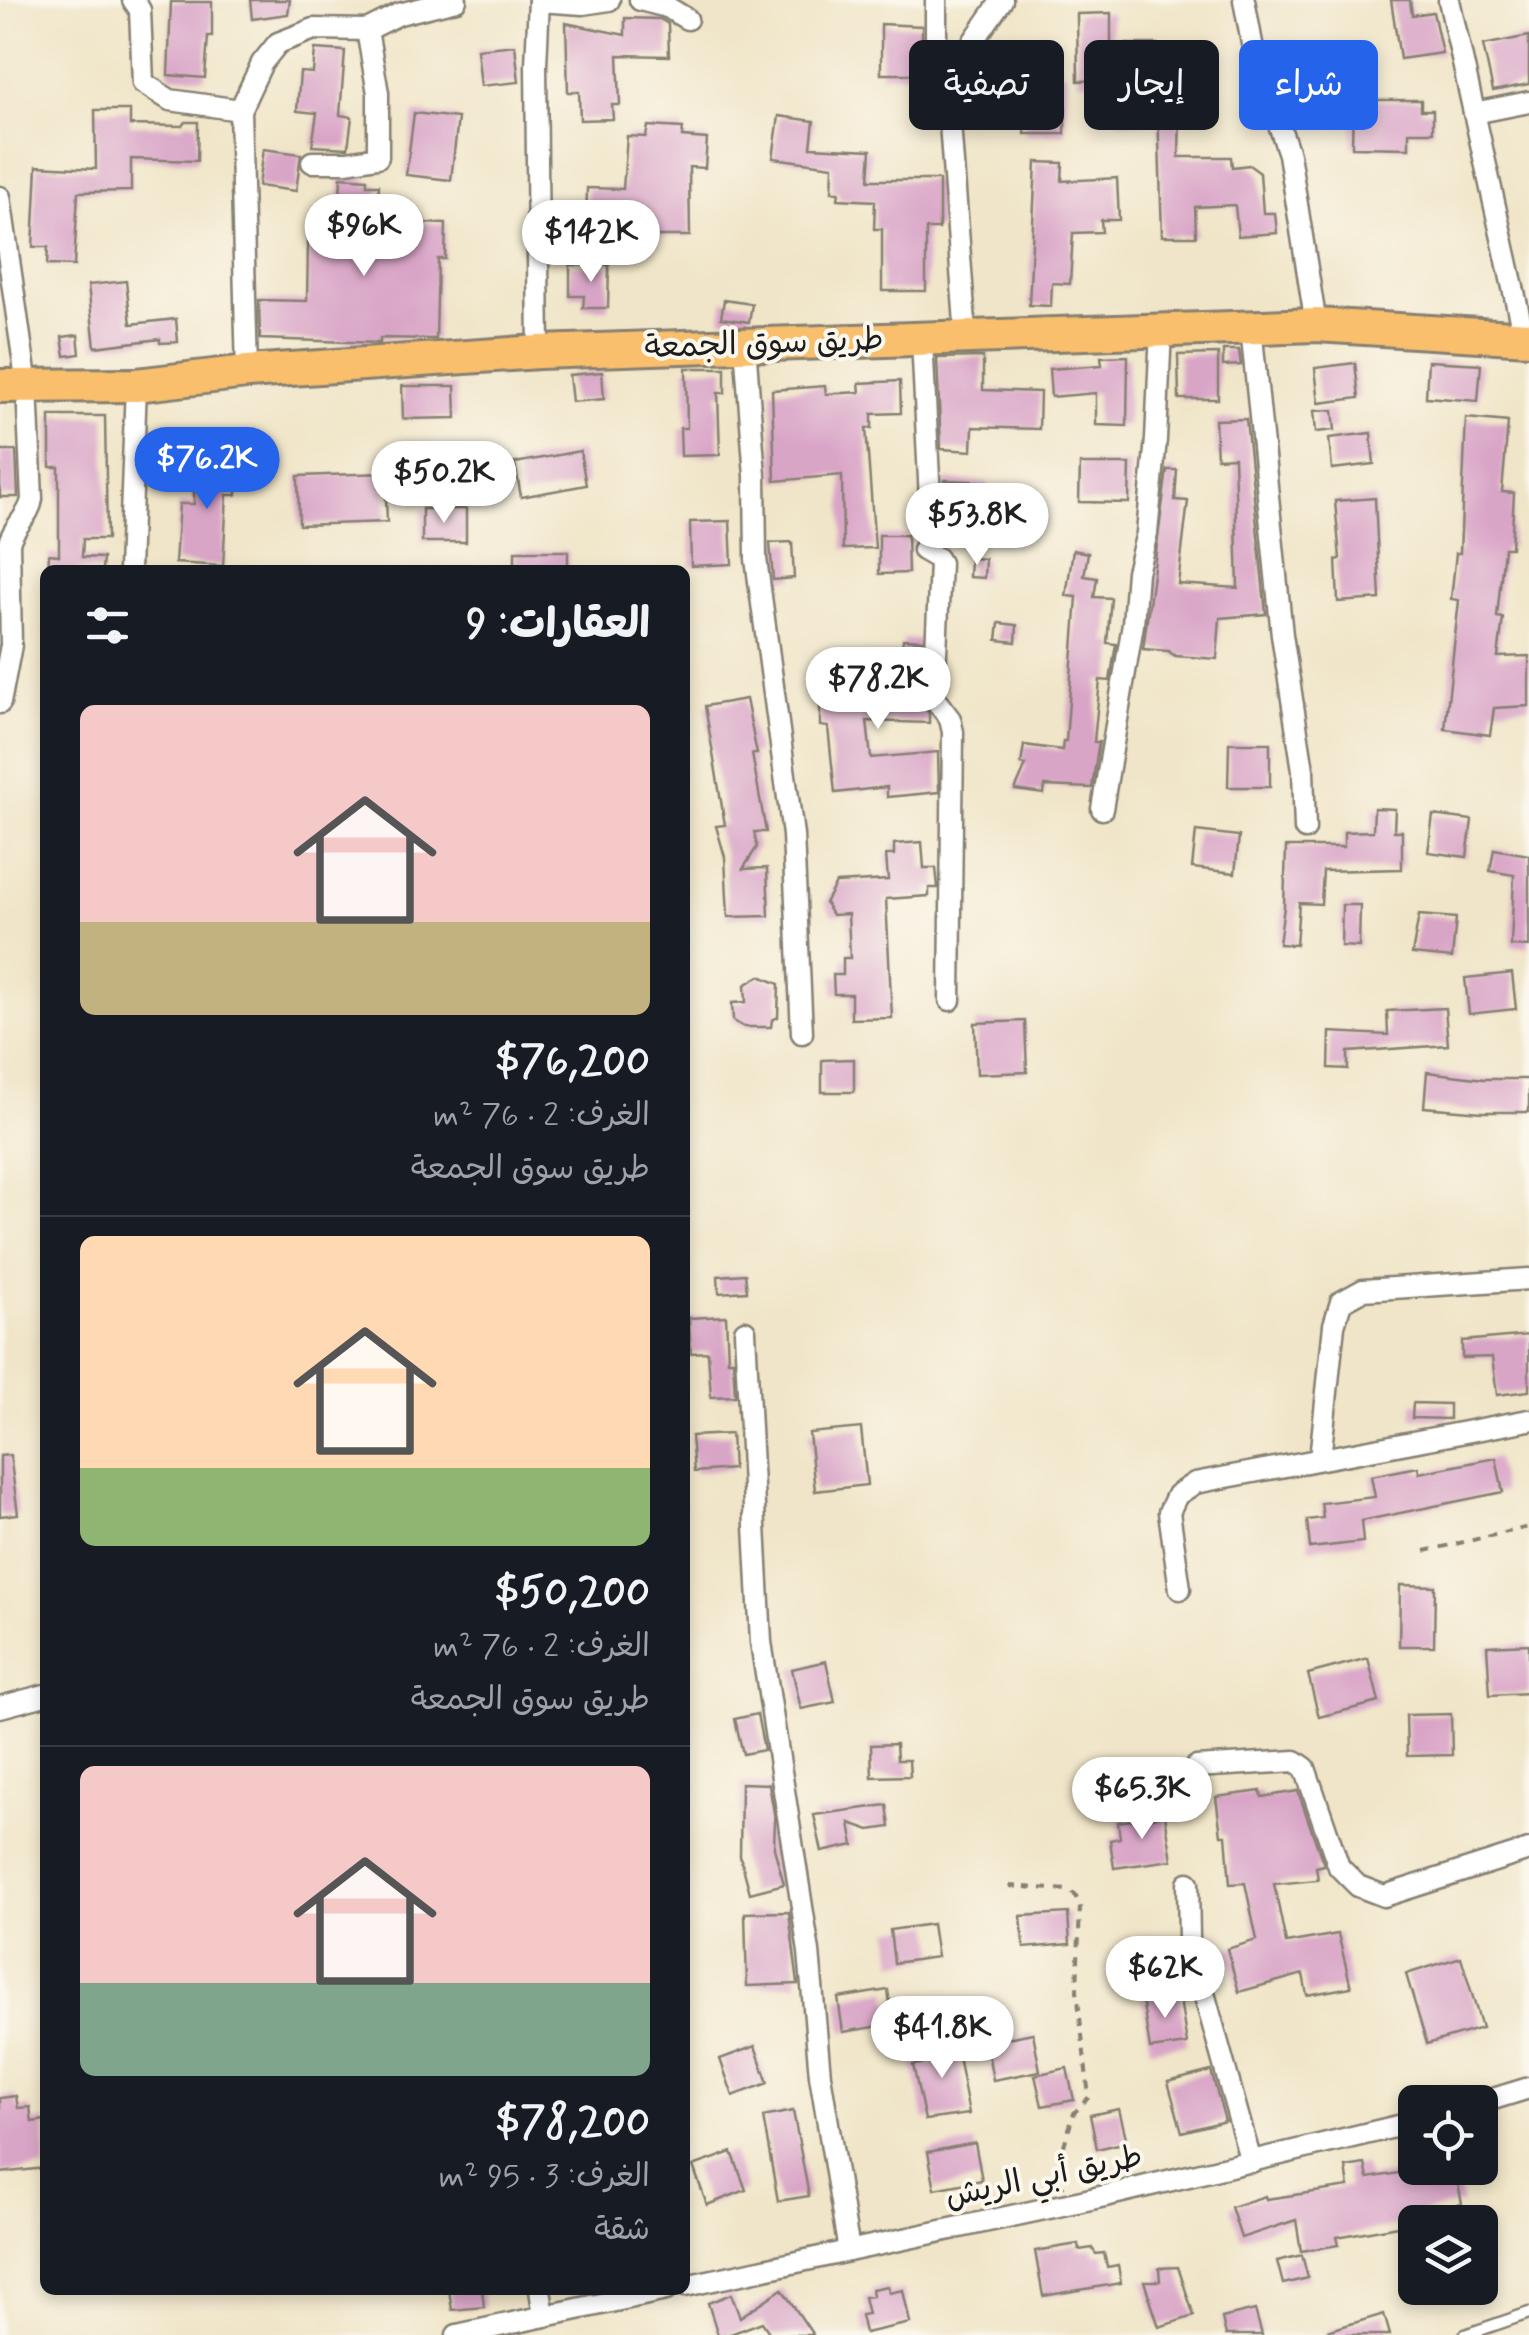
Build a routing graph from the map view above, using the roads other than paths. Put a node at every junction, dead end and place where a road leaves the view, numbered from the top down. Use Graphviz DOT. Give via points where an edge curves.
graph roads {
  1 [pos="133,0"];
  2 [pos="456,0"];
  3 [pos="539,0"];
  4 [pos="609,0"];
  5 [pos="640,0"];
  6 [pos="936,0"];
  7 [pos="1002,0"];
  8 [pos="1244,0"];
  9 [pos="1449,0"];
  10 [pos="688,19"];
  11 [pos="367,30"];
  12 [pos="936,40"];
  13 [pos="974,40"];
  14 [pos="1529,102"];
  15 [pos="240,110"];
  16 [pos="1474,113"];
  17 [pos="951,130"];
  18 [pos="312,162"];
  19 [pos="0,197"];
  20 [pos="1316,324"];
  21 [pos="1250,327"];
  22 [pos="1161,330"];
  23 [pos="966,337"];
  24 [pos="922,338"];
  25 [pos="1526,338"];
  26 [pos="745,345"];
  27 [pos="538,352"];
  28 [pos="247,372"];
  29 [pos="136,385"];
  30 [pos="14,386"];
  31 [pos="129,565"];
  32 [pos="0,703"];
  33 [pos="1102,809"];
  34 [pos="1305,828"];
  35 [pos="950,1000"];
  36 [pos="802,1033"];
  37 [pos="1529,1279"];
  38 [pos="745,1331"];
  39 [pos="1529,1420"];
  40 [pos="1320,1459"];
  41 [pos="1180,1589"];
  42 [pos="40,1696"];
  43 [pos="0,1707"];
  44 [pos="1196,1767"];
  45 [pos="1529,1850"];
  46 [pos="1188,1883"];
  47 [pos="1529,2088"];
  48 [pos="1498,2097"];
  49 [pos="1398,2126"];
  50 [pos="1251,2162"];
  51 [pos="849,2251"];
  52 [pos="690,2285"];
  53 [pos="541,2295"];
  54 [pos="643,2295"];
  55 [pos="1529,2313"];
  56 [pos="544,2316"];
  57 [pos="456,2335"];
  58 [pos="1465,2335"];
  1 -- 15 [label="street" via="140,10 143,83 170,100"];
  2 -- 11 [label="street"];
  3 -- 4 [label="street"];
  3 -- 27 [label="street"];
  5 -- 10 [label="street"];
  6 -- 12 [label="street"];
  7 -- 13 [label="street"];
  8 -- 20 [label="street" via="1253,49 1289,154"];
  9 -- 16 [label="street"];
  11 -- 15 [label="street" via="314,29 278,43"];
  11 -- 18 [label="street" via="378,93 378,157"];
  14 -- 16 [label="street"];
  15 -- 28 [label="street"];
  16 -- 25 [label="street"];
  17 -- 23 [label="street"];
  19 -- 30 [label="street"];
  20 -- 21 [label="main road, طريق سوق الجمعة"];
  20 -- 25 [label="main road, طريق سوق الجمعة"];
  21 -- 22 [label="main road, طريق سوق الجمعة"];
  21 -- 34 [label="street"];
  22 -- 23 [label="main road, طريق سوق الجمعة"];
  22 -- 33 [label="street" via="1146,533"];
  23 -- 24 [label="main road, طريق سوق الجمعة"];
  24 -- 26 [label="main road, طريق سوق الجمعة"];
  24 -- 35 [label="street" via="930,520 923,550 940,564 934,698 954,732"];
  26 -- 27 [label="main road, طريق سوق الجمعة"];
  26 -- 36 [label="street" via="756,559 793,835"];
  27 -- 28 [label="main road, طريق سوق الجمعة"];
  28 -- 29 [label="main road, طريق سوق الجمعة"];
  29 -- 30 [label="main road, طريق سوق الجمعة"];
  29 -- 31 [label="street"];
  30 -- 32 [label="street" via="32,499 12,530 11,645"];
  37 -- 40 [label="street" via="1363,1290 1341,1302"];
  38 -- 51 [label="street" via="761,1642"];
  39 -- 40 [label="street"];
  40 -- 41 [label="street" via="1195,1483 1177,1495 1169,1512"];
  42 -- 43 [label="street"];
  44 -- 45 [label="street" via="1295,1761 1305,1768 1339,1867 1358,1886 1384,1896"];
  46 -- 50 [label="street" via="1190,1939"];
  47 -- 48 [label="street"];
  49 -- 50 [label="street, طريق أبي الريش"];
  50 -- 51 [label="street, طريق أبي الريش"];
  51 -- 52 [label="street, طريق أبي الريش"];
  53 -- 56 [label="street"];
  54 -- 56 [label="street"];
  55 -- 58 [label="lane"];
  56 -- 57 [label="street"];
}
